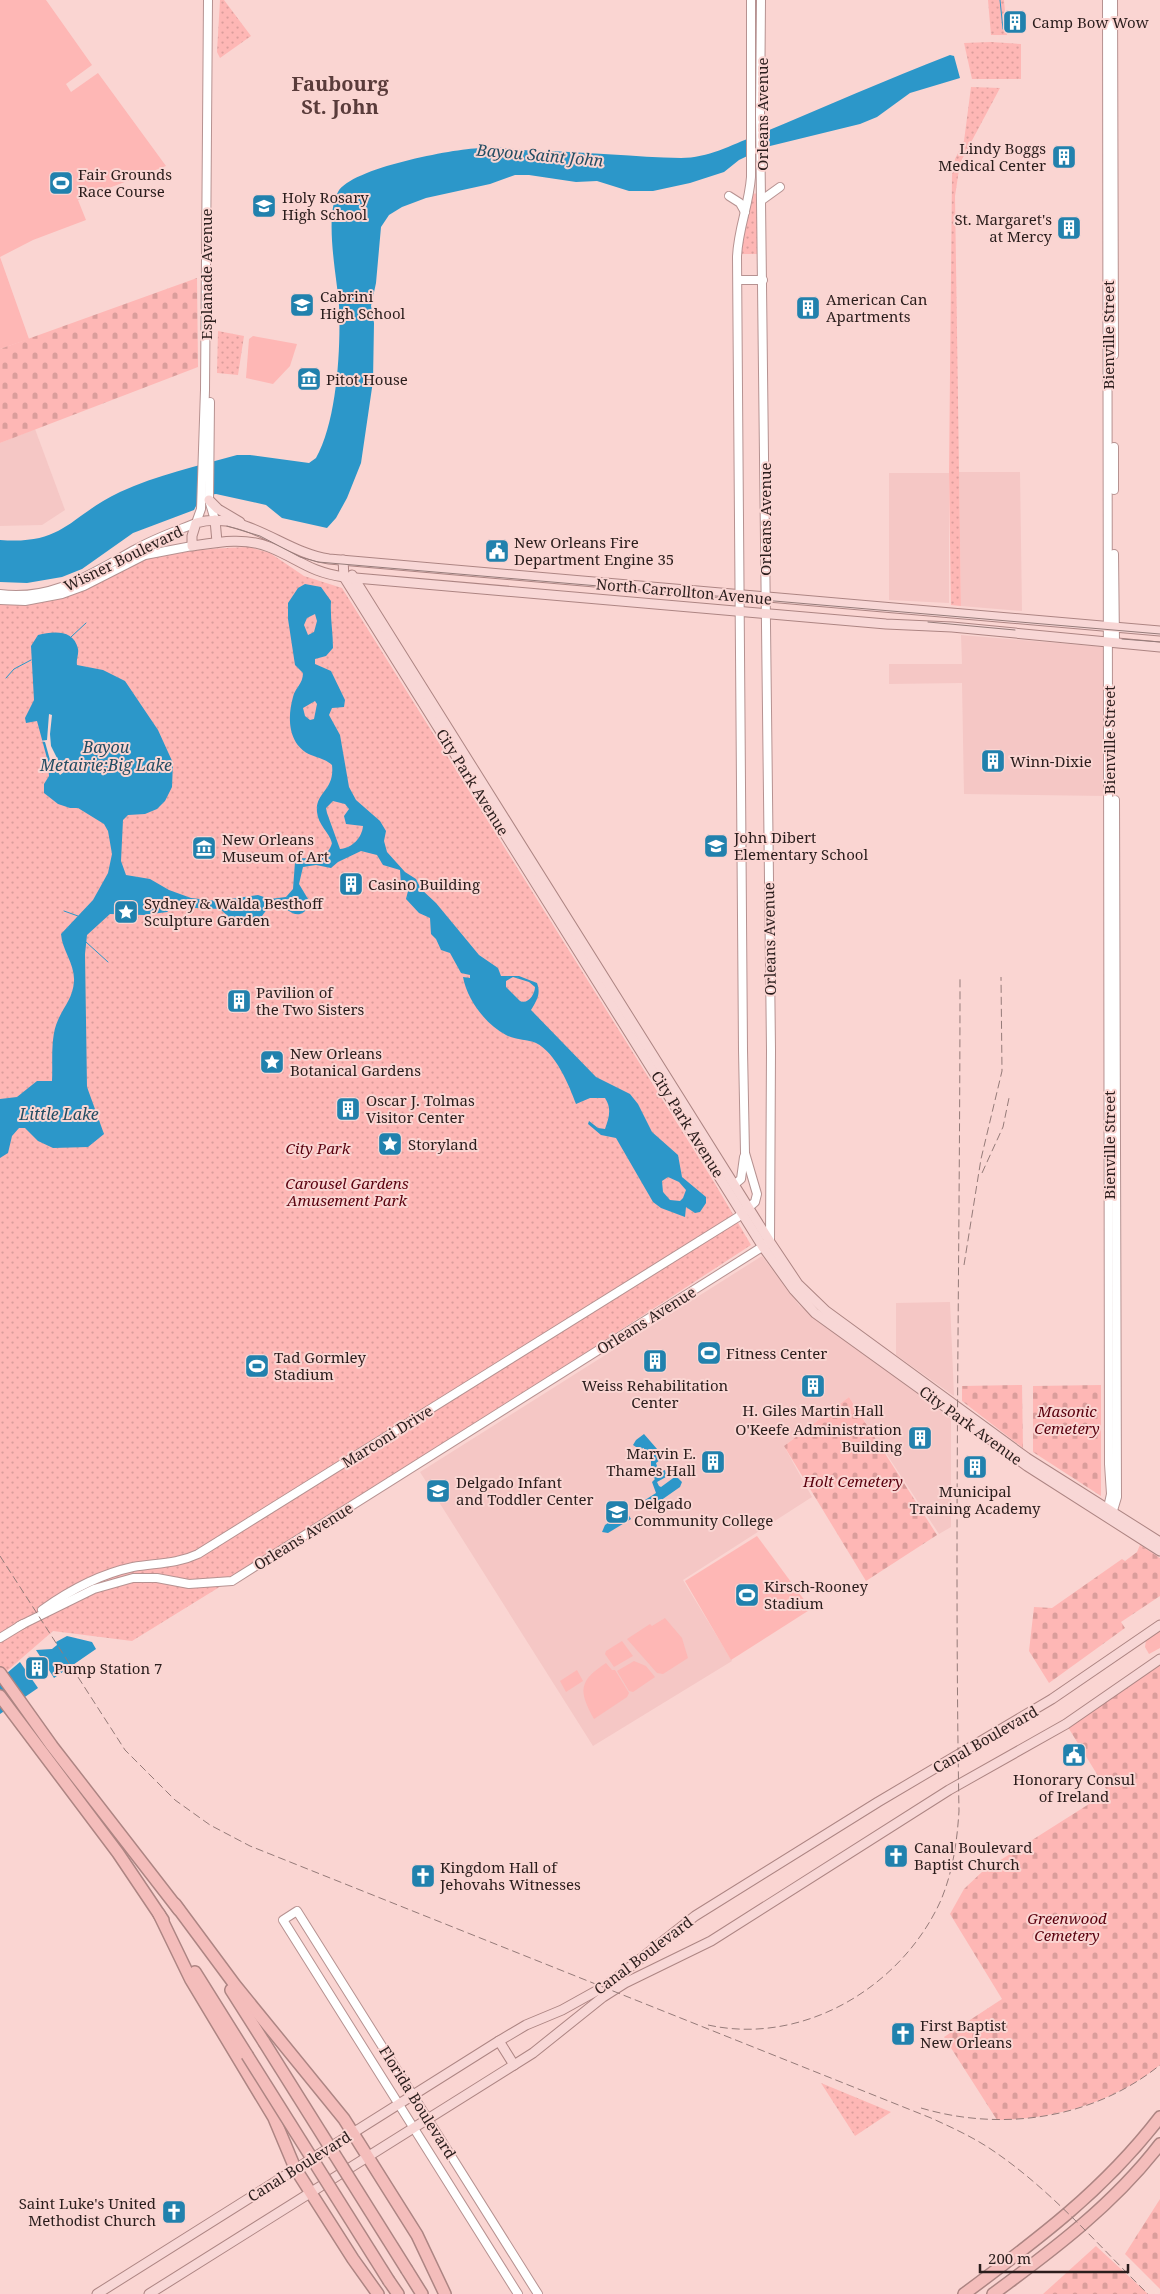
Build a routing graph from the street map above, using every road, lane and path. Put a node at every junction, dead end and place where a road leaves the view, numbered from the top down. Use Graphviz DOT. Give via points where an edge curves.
graph roads {
  1 [pos="208,0"];
  2 [pos="213,0"];
  3 [pos="750,0"];
  4 [pos="761,0"];
  5 [pos="1107,0"];
  6 [pos="1113,0"];
  7 [pos="780,187"];
  8 [pos="729,196"];
  9 [pos="762,200"];
  10 [pos="745,212"];
  11 [pos="738,280"];
  12 [pos="763,280"];
  13 [pos="208,322"];
  14 [pos="207,497"];
  15 [pos="215,520"];
  16 [pos="196,523"];
  17 [pos="253,529"];
  18 [pos="218,542"];
  19 [pos="192,546"];
  20 [pos="343,560"];
  21 [pos="480,572"];
  22 [pos="344,577"];
  23 [pos="354,577"];
  24 [pos="480,588"];
  25 [pos="0,594"];
  26 [pos="740,596"];
  27 [pos="766,598"];
  28 [pos="0,600"];
  29 [pos="741,611"];
  30 [pos="766,613"];
  31 [pos="953,614"];
  32 [pos="1071,623"];
  33 [pos="1112,626"];
  34 [pos="952,627"];
  35 [pos="1159,631"];
  36 [pos="1070,639"];
  37 [pos="1112,643"];
  38 [pos="1159,647"];
  39 [pos="1115,800"];
  40 [pos="745,1153"];
  41 [pos="735,1184"];
  42 [pos="746,1211"];
  43 [pos="767,1242"];
  44 [pos="1107,1511"];
  45 [pos="1160,1542"];
  46 [pos="1160,1551"];
  47 [pos="232,1581"];
  48 [pos="1160,1624"];
  49 [pos="19,1626"];
  50 [pos="0,1638"];
  51 [pos="1160,1658"];
  52 [pos="0,1673"];
  53 [pos="0,1696"];
  54 [pos="175,1904"];
  55 [pos="158,1914"];
  56 [pos="355,2003"];
  57 [pos="341,2012"];
  58 [pos="499,2041"];
  59 [pos="392,2062"];
  60 [pos="514,2065"];
  61 [pos="378,2071"];
  62 [pos="413,2095"];
  63 [pos="399,2104"];
  64 [pos="1160,2117"];
  65 [pos="428,2119"];
  66 [pos="413,2128"];
  67 [pos="353,2132"];
  68 [pos="1159,2147"];
  69 [pos="369,2156"];
  70 [pos="295,2168"];
  71 [pos="311,2190"];
  72 [pos="1024,2250"];
  73 [pos="1050,2252"];
  74 [pos="422,2293"];
  75 [pos="97,2294"];
  76 [pos="149,2294"];
  77 [pos="378,2294"];
  78 [pos="398,2294"];
  79 [pos="445,2294"];
  80 [pos="518,2294"];
  81 [pos="538,2294"];
  82 [pos="955,2294"];
  83 [pos="964,2294"];
  84 [pos="993,2294"];
  85 [pos="1006,2294"];
  1 -- 13 [label="street, Esplanade Avenue"];
  2 -- 13 [label="street, Esplanade Avenue"];
  3 -- 10 [label="street, Orleans Avenue" via="750,188"];
  4 -- 9 [label="street, Orleans Avenue"];
  5 -- 33 [label="street, Bienville Street"];
  6 -- 33 [label="street, Bienville Street"];
  7 -- 9 [label="street"];
  8 -- 10 [label="street" via="740,203"];
  9 -- 12 [label="street, Orleans Avenue"];
  10 -- 11 [label="street, Orleans Avenue" via="738,232"];
  11 -- 12 [label="street"];
  11 -- 26 [label="street, Orleans Avenue"];
  12 -- 27 [label="street, Orleans Avenue"];
  13 -- 14 [label="street, Esplanade Avenue"];
  14 -- 15 [label="street, Esplanade Avenue"];
  14 -- 16 [label="street, Esplanade Avenue"];
  14 -- 17 [label="main road" via="218,508"];
  15 -- 16 [label="main road, Wisner Boulevard"];
  15 -- 17 [label="main road, North Carrollton Avenue"];
  15 -- 18 [label="main road, Esplanade Avenue"];
  16 -- 19 [label="main road, Esplanade Avenue"];
  16 -- 25 [label="street, Wisner Boulevard" via="151,541 72,585 33,594"];
  17 -- 20 [label="main road, North Carrollton Avenue" via="305,554"];
  18 -- 19 [label="main road, Wisner Boulevard"];
  18 -- 22 [label="main road, North Carrollton Avenue" via="262,544 315,571"];
  19 -- 28 [label="street, Wisner Boulevard" via="145,555 62,594 26,601"];
  20 -- 21 [label="main road, North Carrollton Avenue"];
  20 -- 22 [label="main road"];
  20 -- 23 [label="main road, City Park Avenue"];
  21 -- 24 [label="main road"];
  21 -- 26 [label="main road, North Carrollton Avenue"];
  22 -- 23 [label="main road, North Carrollton Avenue"];
  22 -- 42 [label="main road, City Park Avenue"];
  23 -- 24 [label="main road, North Carrollton Avenue"];
  23 -- 41 [label="main road, City Park Avenue"];
  24 -- 29 [label="main road, North Carrollton Avenue"];
  26 -- 27 [label="main road, North Carrollton Avenue"];
  26 -- 29 [label="street, Orleans Avenue"];
  27 -- 30 [label="street, Orleans Avenue"];
  27 -- 31 [label="main road, North Carrollton Avenue"];
  29 -- 30 [label="main road, North Carrollton Avenue"];
  29 -- 40 [label="street, Orleans Avenue"];
  30 -- 34 [label="main road, North Carrollton Avenue"];
  30 -- 43 [label="street, Orleans Avenue" via="771,1050"];
  31 -- 32 [label="main road, North Carrollton Avenue"];
  31 -- 34 [label="main road"];
  32 -- 33 [label="main road, North Carrollton Avenue"];
  32 -- 36 [label="main road"];
  33 -- 35 [label="main road, North Carrollton Avenue"];
  33 -- 37 [label="street, Bienville Street"];
  34 -- 36 [label="main road, North Carrollton Avenue"];
  35 -- 38 [label="main road"];
  36 -- 37 [label="main road, North Carrollton Avenue"];
  37 -- 38 [label="main road, North Carrollton Avenue"];
  37 -- 44 [label="street, Bienville Street" via="1109,1464 1112,1479"];
  39 -- 44 [label="street, Bienville Street" via="1117,1498"];
  40 -- 41 [label="street" via="741,1180"];
  40 -- 42 [label="street, Orleans Avenue" via="757,1194 755,1202"];
  41 -- 42 [label="main road, City Park Avenue"];
  42 -- 43 [label="main road"];
  42 -- 49 [label="street, Marconi Drive" via="198,1554 90,1581 63,1595"];
  43 -- 44 [label="main road, City Park Avenue" via="809,1297 826,1311 1027,1458"];
  43 -- 44 [label="main road, City Park Avenue" via="794,1290 815,1313 1027,1466"];
  43 -- 47 [label="street, Orleans Avenue"];
  44 -- 45 [label="main road, City Park Avenue"];
  44 -- 46 [label="main road, City Park Avenue"];
  47 -- 49 [label="street, Marconi Drive" via="188,1584 157,1578 133,1578 94,1589"];
  48 -- 58 [label="main road, Canal Boulevard" via="1052,1700 886,1797 695,1916 607,1985"];
  49 -- 50 [label="street, Marconi Drive"];
  51 -- 60 [label="main road, Canal Boulevard" via="1066,1724 949,1790 710,1941 625,1983"];
  52 -- 54 [label="highway" via="37,1727"];
  53 -- 55 [label="highway" via="107,1838"];
  54 -- 67 [label="highway" via="235,1986 290,2050"];
  54 -- 74 [label="highway, bridge"];
  55 -- 70 [label="highway" via="191,1980 274,2118"];
  55 -- 78 [label="highway, bridge"];
  56 -- 57 [label="street"];
  56 -- 57 [label="street, Florida Boulevard" via="297,1911 283,1920"];
  56 -- 59 [label="street, Florida Boulevard"];
  57 -- 61 [label="street, Florida Boulevard"];
  58 -- 60 [label="main road"];
  58 -- 62 [label="main road, Canal Boulevard"];
  59 -- 61 [label="street"];
  59 -- 62 [label="street, Florida Boulevard"];
  60 -- 65 [label="main road, Canal Boulevard"];
  61 -- 63 [label="street, Florida Boulevard"];
  62 -- 63 [label="main road, Canal Boulevard"];
  62 -- 65 [label="street, Florida Boulevard"];
  63 -- 66 [label="street, Florida Boulevard"];
  63 -- 67 [label="main road, Canal Boulevard"];
  64 -- 72 [label="highway" via="1104,2182"];
  65 -- 66 [label="main road, Canal Boulevard"];
  65 -- 81 [label="street, Florida Boulevard"];
  66 -- 69 [label="main road, Canal Boulevard"];
  66 -- 80 [label="street, Florida Boulevard"];
  67 -- 69 [label="highway"];
  67 -- 70 [label="main road, Canal Boulevard"];
  68 -- 73 [label="highway" via="1091,2218"];
  69 -- 71 [label="main road, Canal Boulevard"];
  69 -- 79 [label="highway" via="417,2235"];
  70 -- 71 [label="highway"];
  70 -- 75 [label="main road, Canal Boulevard"];
  71 -- 76 [label="main road, Canal Boulevard"];
  71 -- 77 [label="highway"];
  72 -- 82 [label="highway"];
  72 -- 83 [label="highway"];
  73 -- 84 [label="highway"];
  73 -- 85 [label="highway"];
}
